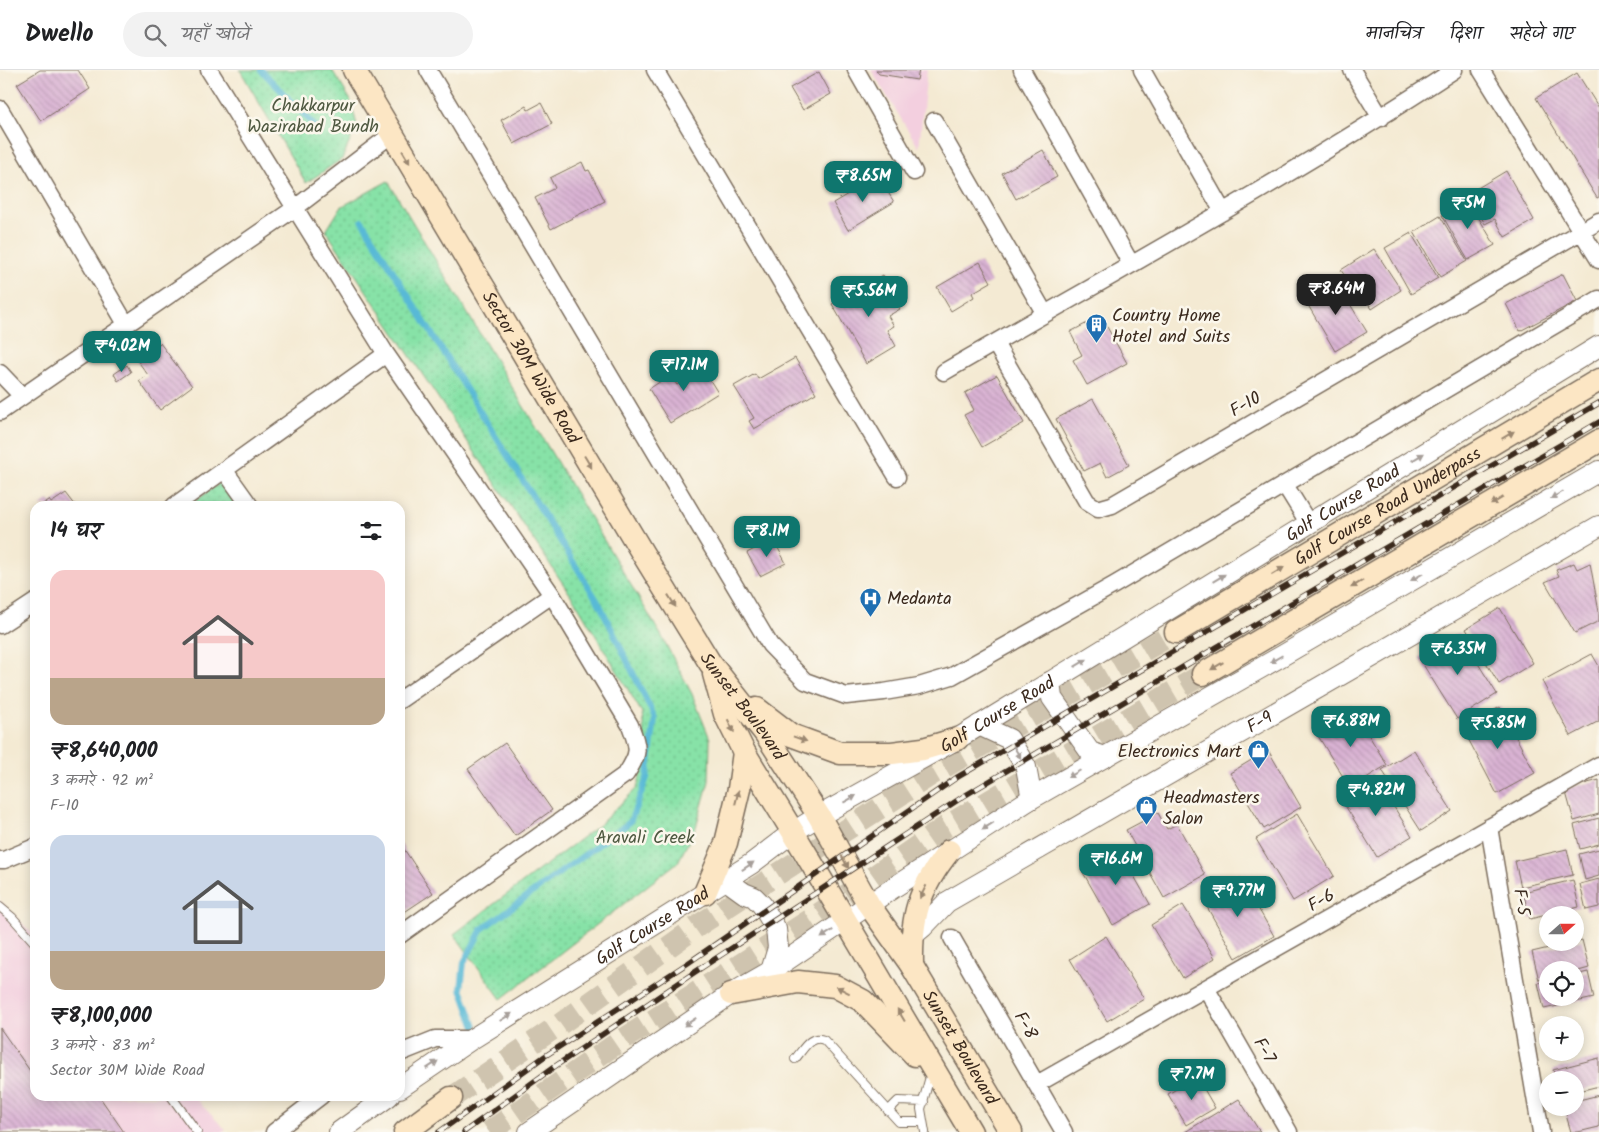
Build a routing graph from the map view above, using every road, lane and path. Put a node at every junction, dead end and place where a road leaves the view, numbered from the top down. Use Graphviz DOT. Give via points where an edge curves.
graph roads {
  1 [pos="209,70"];
  2 [pos="354,70"];
  3 [pos="655,70"];
  4 [pos="856,70"];
  5 [pos="1022,70"];
  6 [pos="1142,70"];
  7 [pos="1352,70"];
  8 [pos="1454,70"];
  9 [pos="1481,70"];
  10 [pos="430,71"];
  11 [pos="0,109"];
  12 [pos="1381,118"];
  13 [pos="934,121"];
  14 [pos="392,134"];
  15 [pos="914,172"];
  16 [pos="295,208"];
  17 [pos="1223,212"];
  18 [pos="1599,221"];
  19 [pos="1581,231"];
  20 [pos="1599,260"];
  21 [pos="1131,264"];
  22 [pos="1599,299"];
  23 [pos="1045,314"];
  24 [pos="126,324"];
  25 [pos="995,343"];
  26 [pos="1599,346"];
  27 [pos="386,354"];
  28 [pos="0,372"];
  29 [pos="944,372"];
  30 [pos="1599,380"];
  31 [pos="22,396"];
  32 [pos="0,412"];
  33 [pos="1599,441"];
  34 [pos="225,471"];
  35 [pos="1599,471"];
  36 [pos="897,477"];
  37 [pos="1285,485"];
  38 [pos="181,501"];
  39 [pos="246,501"];
  40 [pos="1309,524"];
  41 [pos="1599,526"];
  42 [pos="552,595"];
  43 [pos="30,605"];
  44 [pos="0,625"];
  45 [pos="1176,632"];
  46 [pos="710,663"];
  47 [pos="1203,674"];
  48 [pos="1050,682"];
  49 [pos="405,697"];
  50 [pos="979,725"];
  51 [pos="957,739"];
  52 [pos="744,752"];
  53 [pos="1105,757"];
  54 [pos="1599,764"];
  55 [pos="1029,800"];
  56 [pos="819,816"];
  57 [pos="1490,827"];
  58 [pos="793,832"];
  59 [pos="30,849"];
  60 [pos="949,851"];
  61 [pos="0,860"];
  62 [pos="726,880"];
  63 [pos="705,893"];
  64 [pos="869,905"];
  65 [pos="0,907"];
  66 [pos="846,921"];
  67 [pos="405,930"];
  68 [pos="30,937"];
  69 [pos="912,937"];
  70 [pos="952,938"];
  71 [pos="912,966"];
  72 [pos="771,971"];
  73 [pos="1206,988"];
  74 [pos="731,994"];
  75 [pos="472,1038"];
  76 [pos="405,1051"];
  77 [pos="795,1059"];
  78 [pos="937,1077"];
  79 [pos="1037,1084"];
  80 [pos="405,1085"];
  81 [pos="451,1098"];
  82 [pos="175,1101"];
  83 [pos="314,1101"];
  84 [pos="382,1101"];
  85 [pos="924,1102"];
  86 [pos="888,1111"];
  87 [pos="923,1122"];
  88 [pos="537,1129"];
  89 [pos="197,1132"];
  90 [pos="274,1132"];
  91 [pos="339,1132"];
  92 [pos="405,1132"];
  93 [pos="925,1132"];
  94 [pos="970,1132"];
  95 [pos="1011,1132"];
  96 [pos="1064,1132"];
  97 [pos="1289,1132"];
  98 [pos="1541,1132"];
  1 -- 16 [label="street"];
  2 -- 14 [label="main road, Sector 30M Wide Road"];
  3 -- 36 [label="street"];
  4 -- 15 [label="street"];
  5 -- 21 [label="street"];
  6 -- 17 [label="street"];
  7 -- 12 [label="street"];
  8 -- 12 [label="street"];
  9 -- 19 [label="street"];
  10 -- 37 [label="street" via="770,645 804,681 846,696 919,686 952,676"];
  11 -- 24 [label="street"];
  12 -- 17 [label="street"];
  13 -- 23 [label="street"];
  14 -- 16 [label="street"];
  14 -- 46 [label="main road, Sector 30M Wide Road, one-way"];
  16 -- 24 [label="street"];
  16 -- 27 [label="street"];
  17 -- 21 [label="street"];
  18 -- 19 [label="street"];
  19 -- 20 [label="street"];
  19 -- 25 [label="street, F-10" via="1112,505 1098,509 1087,502"];
  21 -- 23 [label="street"];
  22 -- 37 [label="street"];
  23 -- 25 [label="street"];
  24 -- 31 [label="street"];
  25 -- 29 [label="street"];
  40 -- 26 [label="street, Golf Course Road, one-way"];
  27 -- 34 [label="street"];
  27 -- 42 [label="street"];
  28 -- 31 [label="street"];
  45 -- 30 [label="main road, Golf Course Road Underpass, one-way"];
  31 -- 32 [label="street"];
  33 -- 47 [label="main road, one-way"];
  34 -- 38 [label="street"];
  34 -- 39 [label="street"];
  35 -- 53 [label="street, one-way"];
  37 -- 40 [label="street"];
  48 -- 40 [label="street, Golf Course Road, one-way"];
  41 -- 69 [label="street, F-9" via="947,902"];
  42 -- 49 [label="street"];
  42 -- 67 [label="street" via="630,725 637,744 636,760 626,774"];
  43 -- 44 [label="street"];
  46 -- 51 [label="main road, one-way" via="749,703 791,735 840,753 892,753 923,749"];
  46 -- 52 [label="main road, Sunset Boulevard, one-way" via="725,714"];
  46 -- 56 [label="main road, Sunset Boulevard" via="766,733"];
  48 -- 50 [label="street, Golf Course Road"];
  48 -- 53 [label="street" via="1052,698 1090,752"];
  50 -- 51 [label="street, Golf Course Road"];
  50 -- 55 [label="street, one-way" via="1009,739 1026,767 1031,794"];
  56 -- 51 [label="street, Golf Course Road, one-way"];
  52 -- 58 [label="main road, Sunset Boulevard"];
  63 -- 52 [label="main road, one-way" via="726,843 740,788"];
  53 -- 55 [label="street, one-way"];
  54 -- 57 [label="street, F-6"];
  55 -- 60 [label="street, one-way"];
  56 -- 58 [label="street, Golf Course Road"];
  56 -- 64 [label="main road, Sunset Boulevard, one-way"];
  57 -- 73 [label="street, F-6"];
  57 -- 98 [label="street, F-5"];
  62 -- 58 [label="street, Golf Course Road, one-way"];
  58 -- 66 [label="main road, Sunset Boulevard"];
  59 -- 61 [label="street"];
  60 -- 64 [label="street"];
  60 -- 69 [label="main road, one-way" via="919,900"];
  62 -- 63 [label="street, Golf Course Road"];
  62 -- 72 [label="street" via="762,905 776,929 778,948"];
  75 -- 63 [label="street, Golf Course Road, one-way"];
  64 -- 66 [label="street"];
  64 -- 71 [label="main road, Sunset Boulevard"];
  65 -- 68 [label="lane"];
  66 -- 72 [label="street, one-way"];
  78 -- 66 [label="main road, Sunset Boulevard, one-way"];
  69 -- 71 [label="main road"];
  70 -- 79 [label="street, F-8"];
  71 -- 95 [label="main road, Sunset Boulevard"];
  72 -- 74 [label="street"];
  73 -- 79 [label="street, F-6"];
  73 -- 97 [label="street, F-7"];
  78 -- 74 [label="main road, one-way" via="863,1000 835,986 798,982"];
  74 -- 88 [label="street, one-way"];
  75 -- 76 [label="street" via="435,1038"];
  80 -- 75 [label="street, Golf Course Road, one-way"];
  77 -- 86 [label="lane" via="813,1038 824,1040"];
  78 -- 85 [label="lane"];
  78 -- 94 [label="main road, Sunset Boulevard"];
  79 -- 96 [label="street, F-8"];
  81 -- 92 [label="main road"];
  82 -- 89 [label="lane"];
  83 -- 90 [label="street"];
  84 -- 91 [label="street"];
  85 -- 86 [label="lane" via="898,1101"];
  85 -- 87 [label="lane" via="921,1109"];
  86 -- 87 [label="lane" via="899,1122"];
  87 -- 93 [label="lane"];
}
